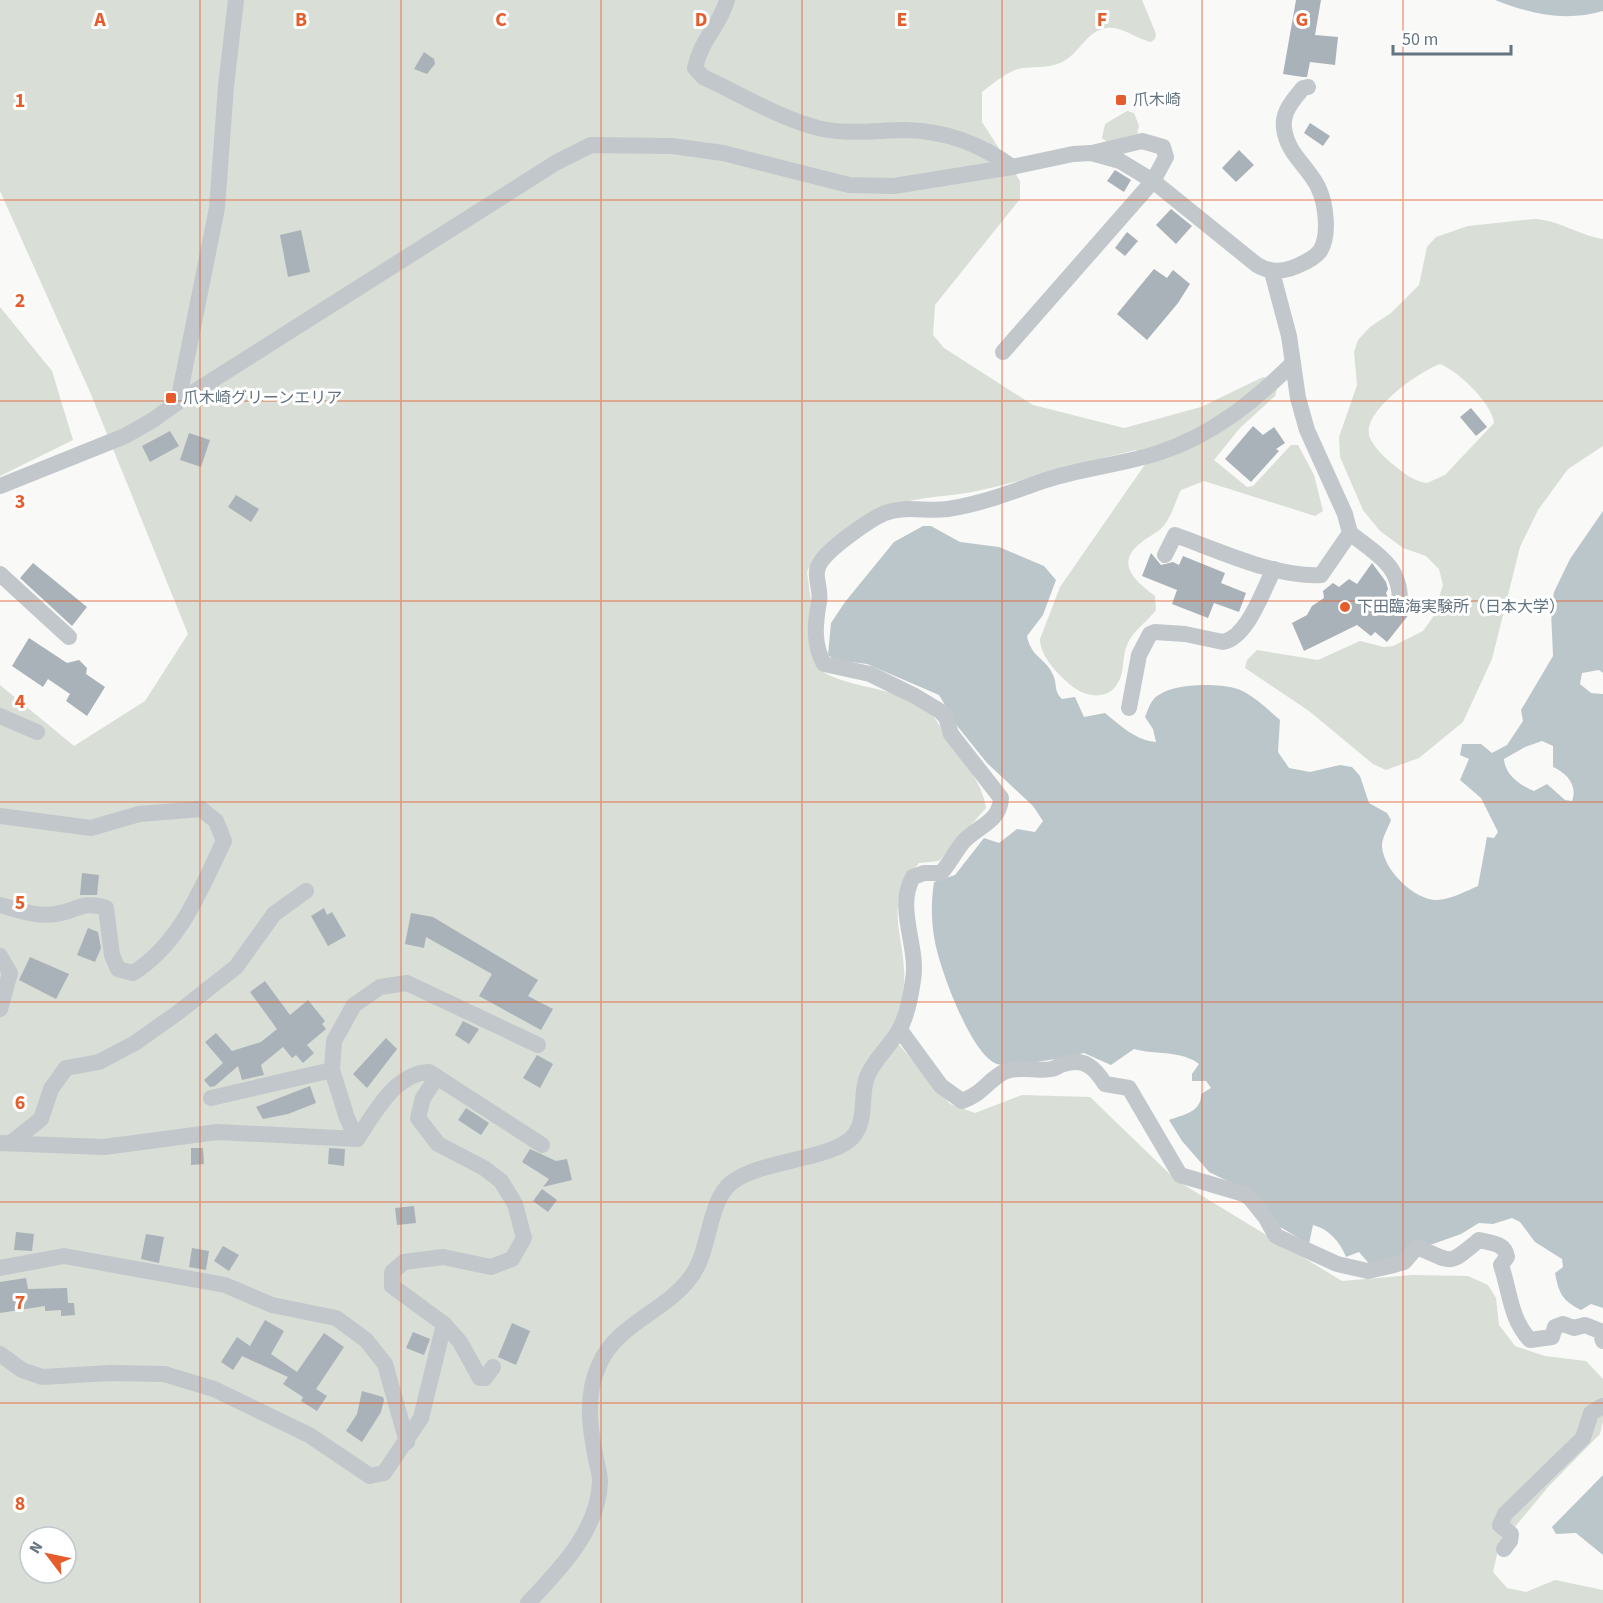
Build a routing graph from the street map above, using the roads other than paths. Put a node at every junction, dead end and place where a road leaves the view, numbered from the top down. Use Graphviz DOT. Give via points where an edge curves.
graph roads {
  1 [pos="236,0"];
  2 [pos="727,0"];
  3 [pos="1308,87"];
  4 [pos="1091,153"];
  5 [pos="1012,167"];
  6 [pos="1153,181"];
  7 [pos="1272,272"];
  8 [pos="1003,352"];
  9 [pos="1293,363"];
  10 [pos="178,402"];
  11 [pos="0,486"];
  12 [pos="1350,533"];
  13 [pos="1166,555"];
  14 [pos="1274,569"];
  15 [pos="0,574"];
  16 [pos="1400,601"];
  17 [pos="69,637"];
  18 [pos="1129,708"];
  19 [pos="0,716"];
  20 [pos="37,732"];
  21 [pos="0,816"];
  22 [pos="306,891"];
  23 [pos="0,905"];
  24 [pos="0,956"];
  25 [pos="0,1009"];
  26 [pos="900,1030"];
  27 [pos="538,1045"];
  28 [pos="332,1070"];
  29 [pos="437,1077"];
  30 [pos="211,1098"];
  31 [pos="357,1139"];
  32 [pos="6,1142"];
  33 [pos="542,1145"];
  34 [pos="0,1268"];
  35 [pos="444,1324"];
  36 [pos="1603,1341"];
  37 [pos="0,1354"];
  38 [pos="493,1367"];
  39 [pos="1603,1406"];
  40 [pos="407,1442"];
  41 [pos="1504,1549"];
  42 [pos="528,1603"];
  1 -- 10 [label="street" via="217,208"];
  2 -- 5 [label="street" via="699,50 695,68 703,77 810,126 842,132 908,130 951,136 989,151"];
  3 -- 7 [label="street" via="1291,103 1284,125 1290,150 1319,189 1324,242 1320,251 1305,262"];
  4 -- 5 [label="street"];
  4 -- 6 [label="street" via="1120,161"];
  4 -- 6 [label="street" via="1134,142 1163,147 1166,157"];
  5 -- 10 [label="street" via="894,186 849,185 723,153 672,146 591,145 557,162"];
  6 -- 7 [label="street" via="1245,257"];
  6 -- 8 [label="street"];
  7 -- 9 [label="street"];
  9 -- 12 [label="street" via="1307,430"];
  9 -- 26 [label="street" via="1224,423 1181,444 1044,480 986,500 946,509 909,507 884,513 857,529 821,561 817,569 820,599 815,628 824,664 870,674 940,711 951,734 1001,798 998,813 964,841 942,873 924,873 913,877 909,884 914,978"];
  10 -- 11 [label="street" via="125,436"];
  12 -- 14 [label="street" via="1321,575"];
  12 -- 16 [label="street" via="1394,570"];
  13 -- 14 [label="street" via="1175,535"];
  14 -- 18 [label="street" via="1241,633 1231,640 1150,634 1139,655"];
  15 -- 17 [label="street"];
  19 -- 20 [label="street"];
  21 -- 23 [label="street" via="91,828 139,814 201,809 216,820 224,841 172,941 133,973 118,969 112,955 106,908 91,903 56,914 31,914"];
  22 -- 32 [label="street" via="274,914 236,967 176,1014 99,1062 66,1068 51,1089 41,1119"];
  24 -- 25 [label="street" via="10,973"];
  26 -- 36 [label="street" via="941,1086 962,1101 978,1095 995,1078 1012,1069 1050,1069 1073,1061 1084,1062 1095,1069 1105,1084 1129,1088 1180,1175 1244,1194 1276,1236 1337,1264 1368,1271 1404,1262 1417,1247 1446,1261 1455,1260 1479,1240 1498,1244 1506,1251 1501,1265 1510,1302 1530,1340 1552,1337 1555,1327 1563,1324 1574,1328 1585,1324 1600,1331"];
  26 -- 42 [label="street" via="867,1077 863,1114 846,1145 762,1168 730,1184 717,1202 704,1253 690,1278 625,1330 599,1363 589,1396 590,1430 600,1481 591,1521 562,1568"];
  27 -- 28 [label="street" via="407,983 380,987 354,1005 334,1041"];
  28 -- 30 [label="street"];
  28 -- 31 [label="street"];
  29 -- 31 [label="street" via="429,1072 416,1072 404,1079"];
  29 -- 33 [label="street"];
  29 -- 35 [label="street" via="423,1098 418,1119 438,1144 501,1181 515,1204 524,1238 512,1259 491,1267 444,1257 404,1262 392,1272 392,1286"];
  31 -- 32 [label="street" via="217,1132 104,1147 60,1148"];
  34 -- 40 [label="street" via="64,1256 225,1285 272,1305 336,1318 366,1340 385,1364"];
  35 -- 38 [label="street" via="480,1378 485,1378"];
  35 -- 40 [label="street" via="421,1418"];
  37 -- 40 [label="street" via="22,1370 42,1377 164,1374 214,1389 309,1435 370,1476 384,1473"];
  39 -- 41 [label="street" via="1591,1413 1583,1438 1505,1514 1500,1524 1511,1534"];
}
